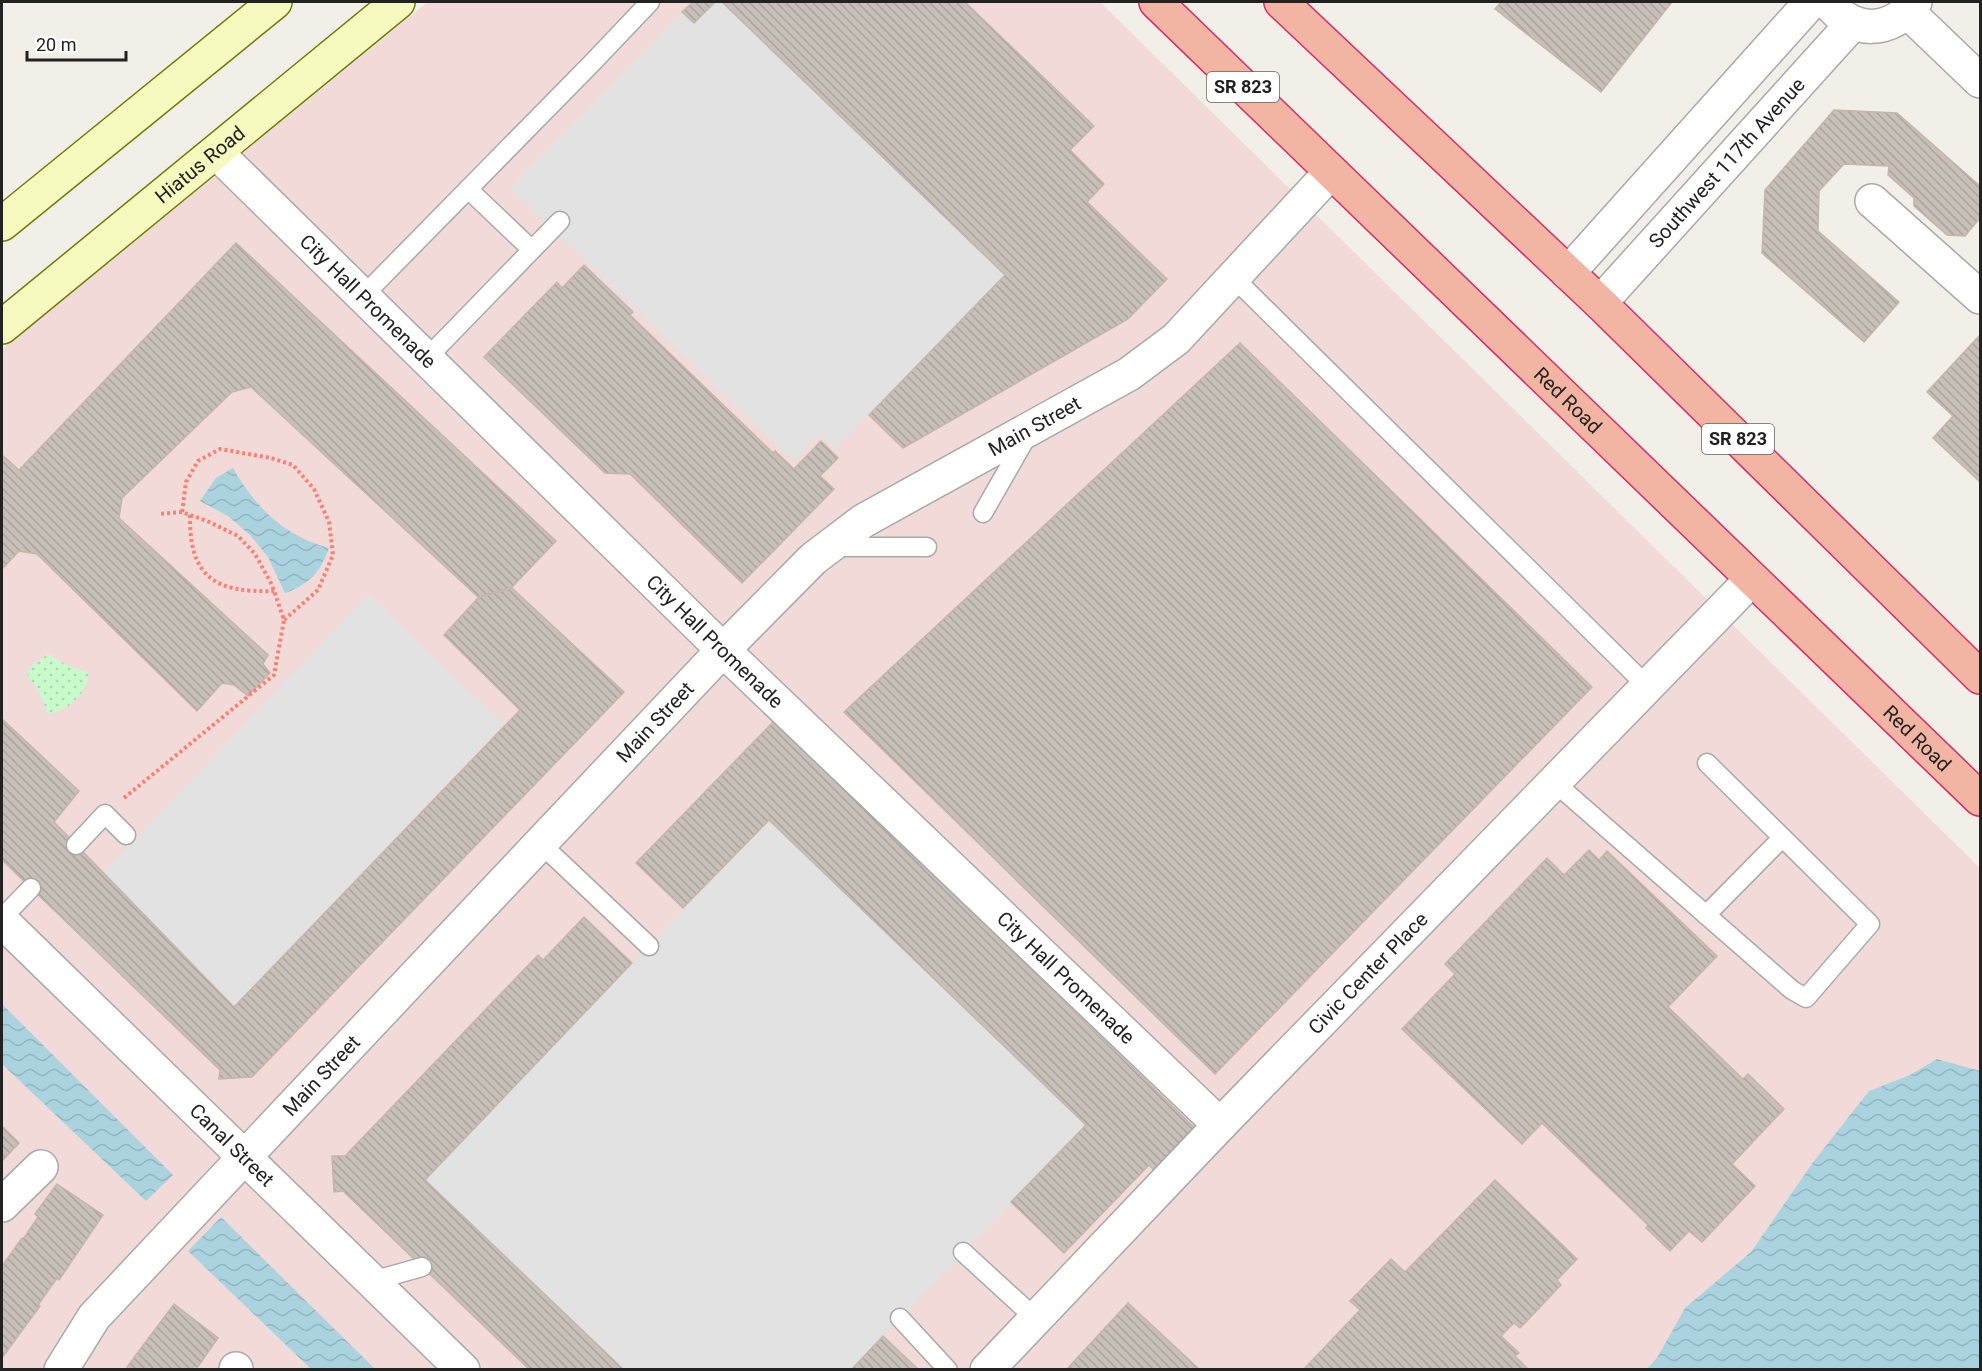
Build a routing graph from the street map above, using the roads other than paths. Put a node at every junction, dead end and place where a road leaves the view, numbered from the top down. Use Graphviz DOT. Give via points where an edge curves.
graph roads {
  1 [pos="275,2"];
  2 [pos="398,2"];
  3 [pos="650,2"];
  4 [pos="1156,2"];
  5 [pos="1281,2"];
  6 [pos="1811,2"];
  7 [pos="1828,2"];
  8 [pos="1911,7"];
  9 [pos="1853,23"];
  10 [pos="1980,81"];
  11 [pos="216,152"];
  12 [pos="1330,172"];
  13 [pos="468,189"];
  14 [pos="1872,201"];
  15 [pos="560,221"];
  16 [pos="2,224"];
  17 [pos="531,249"];
  18 [pos="1568,273"];
  19 [pos="1233,277"];
  20 [pos="363,296"];
  21 [pos="1980,297"];
  22 [pos="1600,303"];
  23 [pos="2,327"];
  24 [pos="426,358"];
  25 [pos="1030,429"];
  26 [pos="983,513"];
  27 [pos="830,547"];
  28 [pos="927,547"];
  29 [pos="1752,579"];
  30 [pos="723,650"];
  31 [pos="1980,677"];
  32 [pos="1648,687"];
  33 [pos="1707,763"];
  34 [pos="1554,782"];
  35 [pos="1980,799"];
  36 [pos="126,835"];
  37 [pos="1782,838"];
  38 [pos="540,843"];
  39 [pos="76,845"];
  40 [pos="31,888"];
  41 [pos="1706,915"];
  42 [pos="2,919"];
  43 [pos="649,946"];
  44 [pos="1220,1125"];
  45 [pos="243,1157"];
  46 [pos="41,1167"];
  47 [pos="2,1205"];
  48 [pos="963,1252"];
  49 [pos="422,1267"];
  50 [pos="372,1281"];
  51 [pos="900,1318"];
  52 [pos="1035,1318"];
  53 [pos="61,1370"];
  54 [pos="463,1370"];
  55 [pos="948,1370"];
  56 [pos="987,1370"];
  1 -- 16 [label="main road"];
  2 -- 11 [label="main road, Hiatus Road"];
  3 -- 13 [label="lane"];
  4 -- 12 [label="highway, Red Road / SR 823"];
  5 -- 18 [label="highway, SR 823"];
  6 -- 18 [label="street"];
  7 -- 9 [label="street" via="1842,18"];
  8 -- 9 [label="street" via="1896,21 1882,26"];
  8 -- 10 [label="street"];
  9 -- 22 [label="street, Southwest 117th Avenue"];
  11 -- 20 [label="street, City Hall Promenade"];
  11 -- 23 [label="main road, Hiatus Road"];
  12 -- 19 [label="street, Main Street"];
  12 -- 29 [label="highway, Red Road / SR 823"];
  13 -- 17 [label="lane"];
  13 -- 20 [label="lane"];
  14 -- 21 [label="street"];
  15 -- 17 [label="lane"];
  17 -- 24 [label="lane"];
  18 -- 22 [label="highway, SR 823"];
  19 -- 25 [label="street, Main Street" via="1176,339 1130,374"];
  19 -- 32 [label="lane"];
  20 -- 24 [label="street, City Hall Promenade"];
  22 -- 31 [label="highway, SR 823"];
  24 -- 30 [label="street, City Hall Promenade"];
  25 -- 26 [label="lane"];
  25 -- 27 [label="street, Main Street" via="863,521"];
  27 -- 28 [label="lane"];
  27 -- 30 [label="street, Main Street" via="813,559"];
  29 -- 32 [label="street, Civic Center Place"];
  29 -- 35 [label="highway, Red Road / SR 823"];
  30 -- 38 [label="street, Main Street"];
  30 -- 44 [label="street, City Hall Promenade"];
  32 -- 34 [label="street, Civic Center Place"];
  33 -- 37 [label="lane"];
  34 -- 41 [label="lane"];
  34 -- 44 [label="street, Civic Center Place"];
  36 -- 39 [label="lane" via="105,814"];
  37 -- 41 [label="lane"];
  37 -- 41 [label="lane" via="1870,924 1806,998"];
  38 -- 43 [label="lane"];
  38 -- 45 [label="street, Main Street"];
  40 -- 42 [label="lane"];
  42 -- 45 [label="street, Canal Street"];
  44 -- 52 [label="street, Civic Center Place"];
  45 -- 50 [label="street, Canal Street"];
  45 -- 53 [label="street, Main Street" via="94,1317"];
  46 -- 47 [label="street"];
  48 -- 52 [label="lane"];
  49 -- 50 [label="lane"];
  50 -- 54 [label="street, Canal Street"];
  51 -- 55 [label="lane"];
  52 -- 56 [label="street, Civic Center Place"];
}
